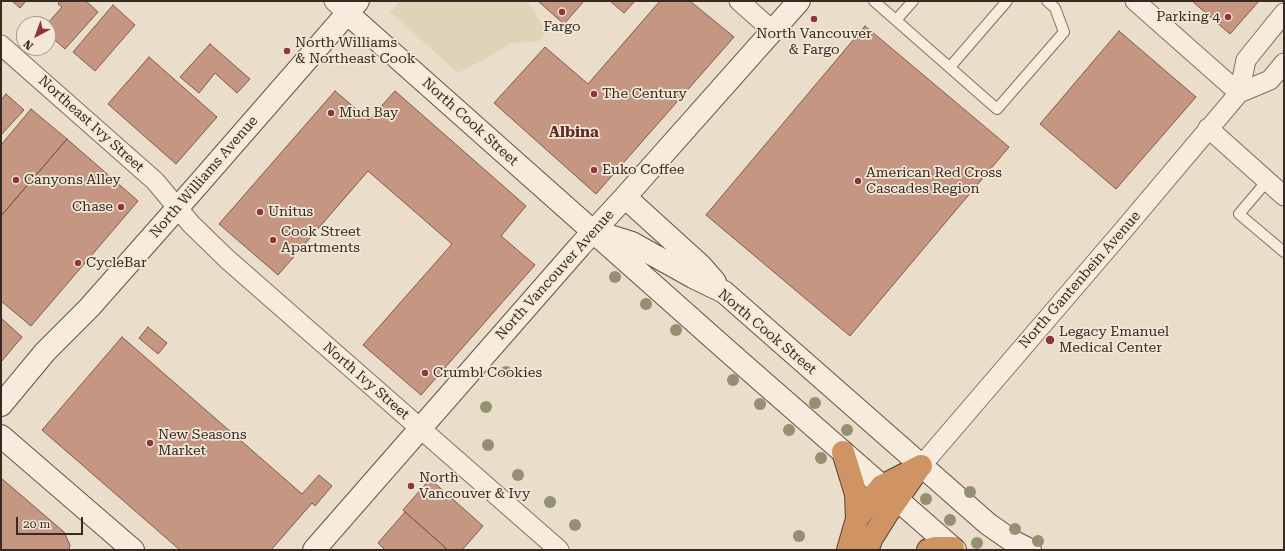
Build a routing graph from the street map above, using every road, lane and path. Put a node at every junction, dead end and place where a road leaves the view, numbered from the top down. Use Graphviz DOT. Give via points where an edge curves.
graph roads {
  1 [pos="739,1"];
  2 [pos="799,1"];
  3 [pos="874,1"];
  4 [pos="913,1"];
  5 [pos="1008,1"];
  6 [pos="1047,1"];
  7 [pos="1136,1"];
  8 [pos="347,5"];
  9 [pos="1284,13"];
  10 [pos="896,20"];
  11 [pos="773,31"];
  12 [pos="1,44"];
  13 [pos="1284,63"];
  14 [pos="950,67"];
  15 [pos="1239,92"];
  16 [pos="1208,128"];
  17 [pos="1267,181"];
  18 [pos="1284,196"];
  19 [pos="625,197"];
  20 [pos="177,207"];
  21 [pos="593,231"];
  22 [pos="1284,252"];
  23 [pos="724,292"];
  24 [pos="1,405"];
  25 [pos="420,428"];
  26 [pos="1,436"];
  27 [pos="843,452"];
  28 [pos="921,466"];
  29 [pos="889,493"];
  30 [pos="857,519"];
  31 [pos="954,549"];
  32 [pos="133,550"];
  33 [pos="314,550"];
  34 [pos="559,550"];
  35 [pos="848,550"];
  36 [pos="868,550"];
  37 [pos="928,550"];
  38 [pos="1030,550"];
  1 -- 11 [label="street"];
  2 -- 11 [label="main road, North Vancouver Avenue"];
  3 -- 10 [label="lane"];
  4 -- 10 [label="lane"];
  5 -- 14 [label="lane"];
  6 -- 14 [label="lane" via="1055,8 1064,32 997,109"];
  7 -- 15 [label="street"];
  8 -- 20 [label="main road, North Williams Avenue"];
  8 -- 21 [label="main road, North Cook Street"];
  9 -- 15 [label="street, North Gantenbein Avenue" via="1246,60"];
  10 -- 14 [label="lane"];
  11 -- 19 [label="main road, North Vancouver Avenue"];
  12 -- 20 [label="street, Northeast Ivy Street" via="155,181"];
  13 -- 15 [label="street, North Gantenbein Avenue" via="1270,80"];
  15 -- 16 [label="street, North Gantenbein Avenue"];
  16 -- 17 [label="street"];
  16 -- 28 [label="street, North Gantenbein Avenue"];
  17 -- 18 [label="street"];
  17 -- 22 [label="lane" via="1239,214"];
  19 -- 21 [label="main road, North Vancouver Avenue"];
  19 -- 23 [label="main road" via="701,266"];
  20 -- 24 [label="main road, North Williams Avenue" via="89,308 45,352"];
  20 -- 25 [label="street, North Ivy Street" via="227,259"];
  21 -- 23 [label="main road, North Cook Street" via="632,244"];
  21 -- 25 [label="main road, North Vancouver Avenue"];
  21 -- 27 [label="main road, North Cook Street"];
  23 -- 28 [label="main road, North Cook Street"];
  25 -- 33 [label="main road, North Vancouver Avenue"];
  25 -- 34 [label="street, North Ivy Street"];
  26 -- 32 [label="main road"];
  27 -- 29 [label="main road, North Cook Street"];
  27 -- 30 [label="highway" via="856,494"];
  28 -- 29 [label="highway"];
  28 -- 38 [label="main road, North Cook Street" via="988,524"];
  29 -- 30 [label="highway"];
  29 -- 31 [label="main road, North Cook Street"];
  29 -- 36 [label="highway"];
  30 -- 35 [label="highway"];
  31 -- 37 [label="highway"];
}
